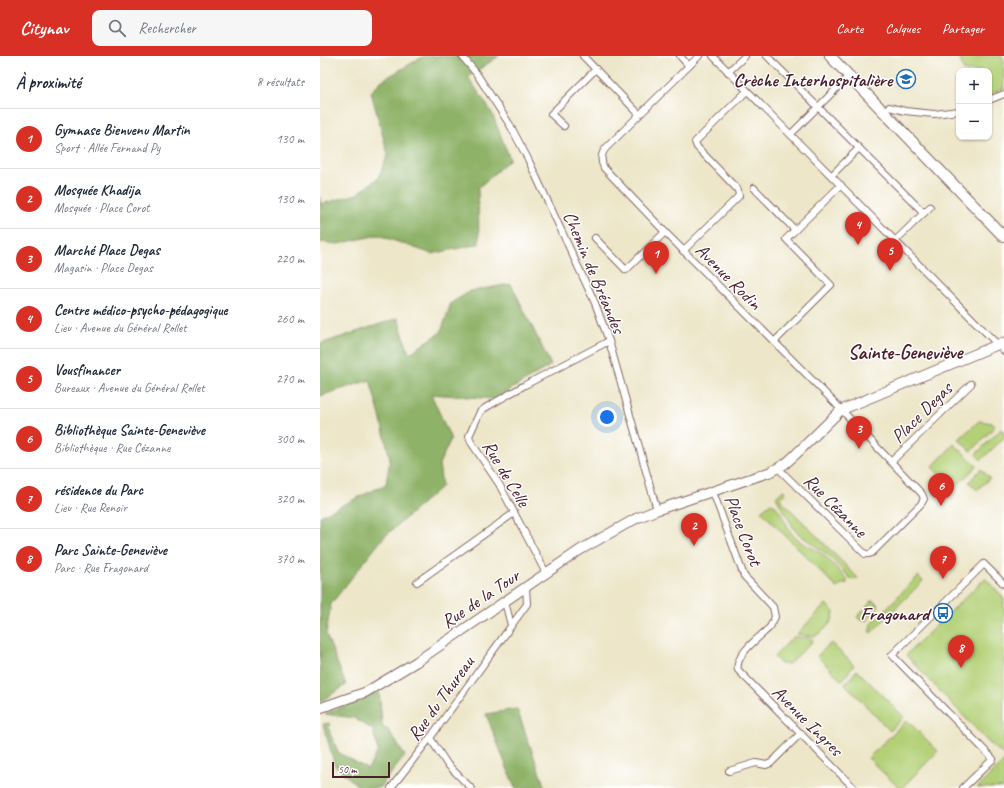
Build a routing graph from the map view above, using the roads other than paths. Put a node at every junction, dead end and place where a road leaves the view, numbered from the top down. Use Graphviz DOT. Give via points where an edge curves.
graph roads {
  1 [pos="462,56"];
  2 [pos="583,56"];
  3 [pos="680,56"];
  4 [pos="700,56"];
  5 [pos="713,56"];
  6 [pos="744,56"];
  7 [pos="767,56"];
  8 [pos="830,56"];
  9 [pos="689,66"];
  10 [pos="596,69"];
  11 [pos="728,72"];
  12 [pos="849,76"];
  13 [pos="747,91"];
  14 [pos="1004,94"];
  15 [pos="992,99"];
  16 [pos="818,107"];
  17 [pos="883,111"];
  18 [pos="956,111"];
  19 [pos="640,114"];
  20 [pos="564,126"];
  21 [pos="791,134"];
  22 [pos="859,148"];
  23 [pos="832,175"];
  24 [pos="841,185"];
  25 [pos="754,188"];
  26 [pos="930,207"];
  27 [pos="924,213"];
  28 [pos="795,230"];
  29 [pos="665,232"];
  30 [pos="1004,237"];
  31 [pos="595,238"];
  32 [pos="896,240"];
  33 [pos="683,250"];
  34 [pos="609,341"];
  35 [pos="774,342"];
  36 [pos="1001,343"];
  37 [pos="1004,351"];
  38 [pos="971,384"];
  39 [pos="841,410"];
  40 [pos="891,462"];
  41 [pos="778,468"];
  42 [pos="713,492"];
  43 [pos="657,510"];
  44 [pos="514,513"];
  45 [pos="546,574"];
  46 [pos="417,582"];
  47 [pos="1004,584"];
  48 [pos="526,587"];
  49 [pos="505,602"];
  50 [pos="511,625"];
  51 [pos="741,674"];
  52 [pos="320,708"];
  53 [pos="801,733"];
  54 [pos="430,738"];
  55 [pos="729,771"];
  56 [pos="391,788"];
  57 [pos="471,788"];
  58 [pos="854,788"];
  59 [pos="963,788"];
  1 -- 34 [label="street, Chemin de Bréandes" via="495,101 528,159 595,303"];
  2 -- 10 [label="street"];
  3 -- 9 [label="street"];
  4 -- 9 [label="street"];
  5 -- 11 [label="street"];
  6 -- 11 [label="street"];
  7 -- 16 [label="street"];
  8 -- 12 [label="main road"];
  9 -- 19 [label="street"];
  10 -- 19 [label="street"];
  10 -- 20 [label="street" via="552,114"];
  11 -- 13 [label="street"];
  12 -- 16 [label="street"];
  12 -- 17 [label="main road"];
  13 -- 21 [label="street"];
  13 -- 33 [label="street" via="696,140 695,144 738,190 739,196"];
  14 -- 15 [label="street"];
  16 -- 21 [label="street"];
  16 -- 22 [label="street"];
  17 -- 18 [label="street" via="889,107 934,114"];
  17 -- 30 [label="main road"];
  19 -- 29 [label="street, Avenue Rodin" via="607,147 602,154 602,164"];
  21 -- 23 [label="street"];
  22 -- 23 [label="street"];
  22 -- 27 [label="street"];
  23 -- 24 [label="street"];
  24 -- 28 [label="street"];
  24 -- 32 [label="street"];
  25 -- 28 [label="street"];
  26 -- 27 [label="street"];
  27 -- 32 [label="street"];
  28 -- 35 [label="street" via="786,239 831,285"];
  29 -- 31 [label="street" via="626,270"];
  29 -- 33 [label="street, Avenue Rodin"];
  32 -- 36 [label="street"];
  33 -- 35 [label="street, Avenue Rodin"];
  34 -- 43 [label="street, Chemin de Bréandes"];
  34 -- 44 [label="street, Rue de Celle" via="480,412 469,436 471,442 499,484"];
  35 -- 39 [label="street, Avenue Rodin"];
  36 -- 37 [label="street"];
  36 -- 39 [label="street"];
  38 -- 40 [label="street, Place Degas"];
  39 -- 40 [label="street, Place Degas"];
  39 -- 41 [label="street, Rue de la Tour" via="794,456"];
  40 -- 41 [label="street, Rue Cézanne" via="924,499 872,553 867,554 863,553"];
  41 -- 42 [label="street, Rue de la Tour"];
  42 -- 43 [label="street, Rue de la Tour"];
  42 -- 51 [label="street, Place Corot" via="744,576 775,612 770,627 739,658 737,666"];
  43 -- 45 [label="street, Rue de la Tour" via="590,544"];
  44 -- 45 [label="street, Rue de Celle"];
  44 -- 46 [label="street"];
  45 -- 48 [label="street, Rue de la Tour"];
  47 -- 59 [label="street" via="984,564 892,655 992,759"];
  48 -- 49 [label="street, Rue de la Tour"];
  48 -- 50 [label="street, Rue du Thureau" via="527,604"];
  49 -- 50 [label="street"];
  49 -- 52 [label="street, Rue de la Tour" via="366,692"];
  50 -- 54 [label="street, Rue du Thureau"];
  51 -- 53 [label="street, Avenue Ingres"];
  53 -- 55 [label="street" via="771,763 756,763"];
  53 -- 58 [label="street, Avenue Ingres"];
  54 -- 56 [label="street, Rue du Thureau"];
  54 -- 57 [label="street" via="447,764"];
}
